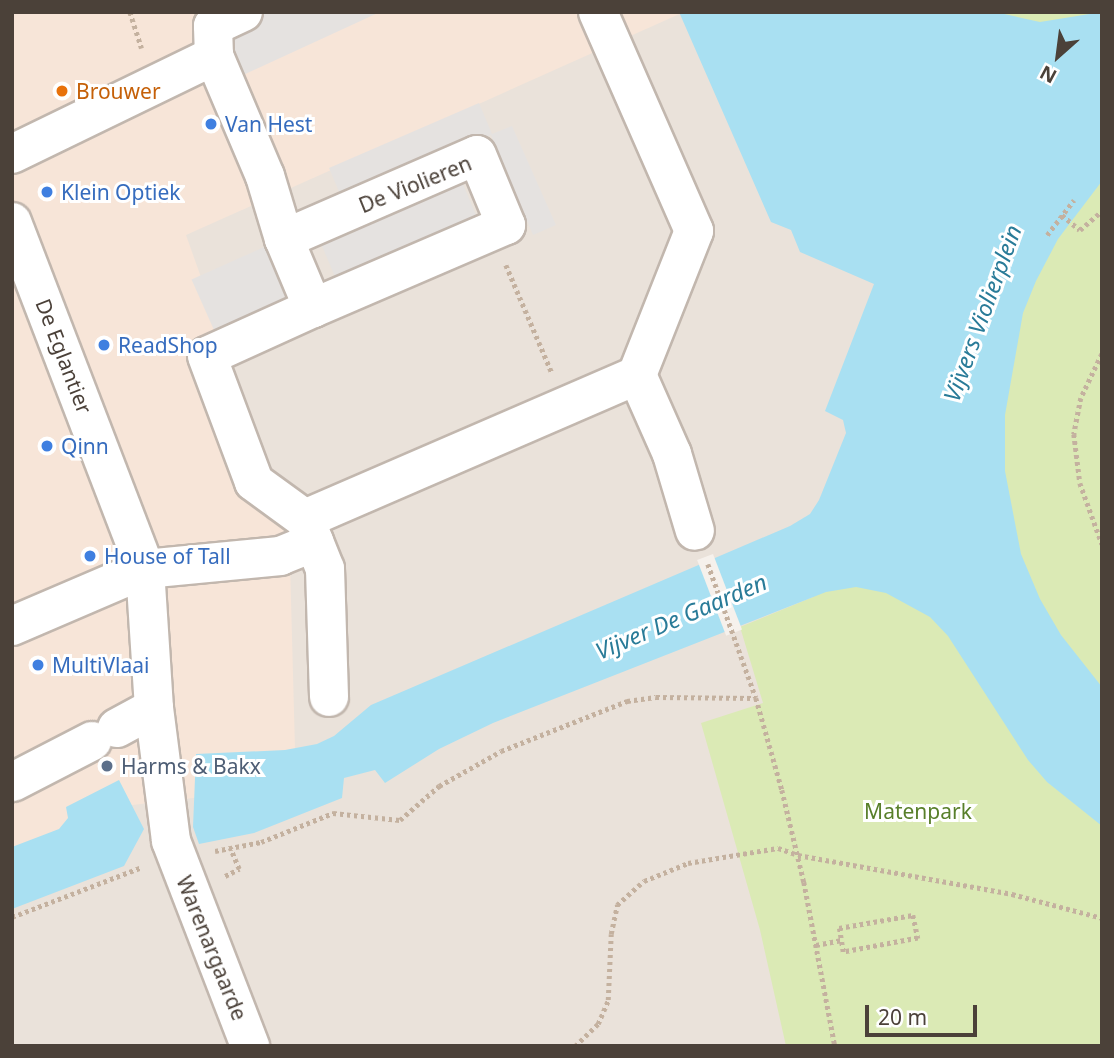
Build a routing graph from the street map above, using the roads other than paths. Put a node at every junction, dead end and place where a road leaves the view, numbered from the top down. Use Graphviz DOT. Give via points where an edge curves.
graph roads {
  1 [pos="243,12"];
  2 [pos="598,12"];
  3 [pos="200,63"];
  4 [pos="12,154"];
  5 [pos="12,222"];
  6 [pos="284,239"];
  7 [pos="313,308"];
  8 [pos="637,375"];
  9 [pos="309,530"];
  10 [pos="699,542"];
  11 [pos="145,569"];
  12 [pos="12,625"];
  13 [pos="329,697"];
  14 [pos="154,708"];
  15 [pos="13,782"];
  16 [pos="174,855"];
  17 [pos="250,1046"];
  1 -- 3 [label="street" via="213,26"];
  2 -- 8 [label="street" via="694,231"];
  3 -- 4 [label="street"];
  3 -- 6 [label="street" via="265,176"];
  5 -- 11 [label="street, De Eglantier"];
  6 -- 7 [label="street"];
  6 -- 7 [label="street, De Violieren" via="477,155 506,225"];
  7 -- 9 [label="street" via="207,356 254,482"];
  8 -- 9 [label="street"];
  8 -- 10 [label="street" via="672,454"];
  9 -- 11 [label="street" via="280,556"];
  9 -- 13 [label="street" via="325,569"];
  11 -- 12 [label="street"];
  11 -- 14 [label="street, De Eglantier"];
  14 -- 15 [label="street"];
  14 -- 16 [label="street, De Eglantier"];
  16 -- 17 [label="street, Warenargaarde"];
}
